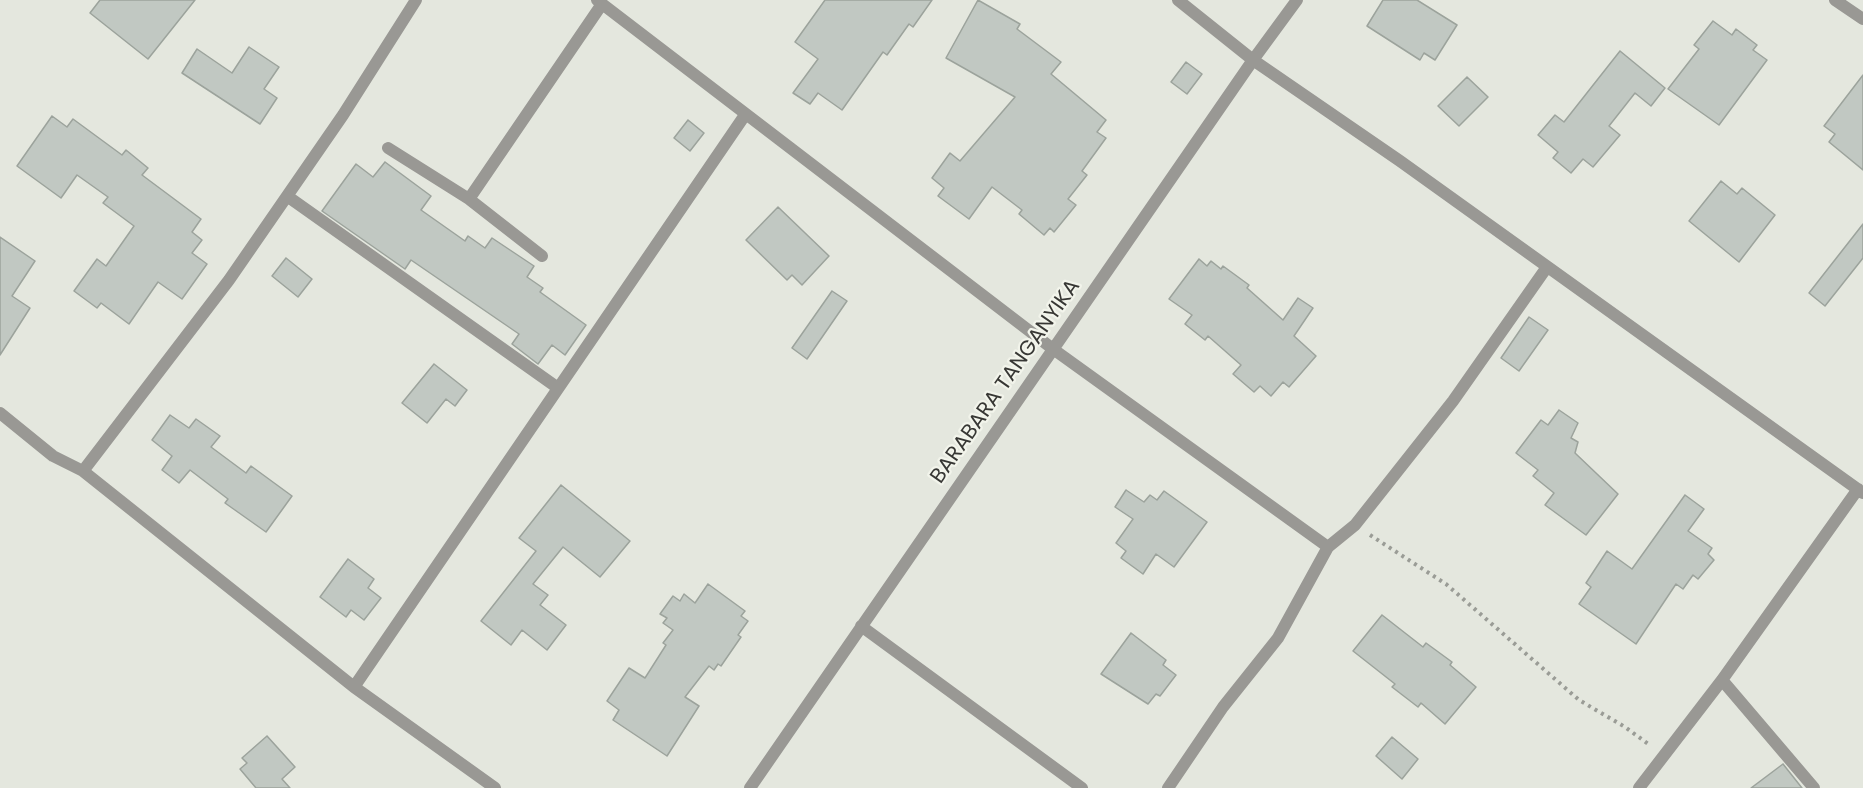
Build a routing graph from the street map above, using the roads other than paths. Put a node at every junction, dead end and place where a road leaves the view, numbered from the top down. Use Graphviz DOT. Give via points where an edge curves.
graph roads {
  1 [pos="416,0"];
  2 [pos="1178,0"];
  3 [pos="1297,0"];
  4 [pos="1835,0"];
  5 [pos="600,2"];
  6 [pos="1863,20"];
  7 [pos="1252,60"];
  8 [pos="745,115"];
  9 [pos="388,148"];
  10 [pos="287,196"];
  11 [pos="469,200"];
  12 [pos="542,256"];
  13 [pos="1546,267"];
  14 [pos="1053,349"];
  15 [pos="558,388"];
  16 [pos="0,413"];
  17 [pos="83,471"];
  18 [pos="1861,491"];
  19 [pos="1328,547"];
  20 [pos="861,626"];
  21 [pos="1722,680"];
  22 [pos="354,687"];
  23 [pos="1081,787"];
  24 [pos="495,788"];
  25 [pos="750,788"];
  26 [pos="1168,788"];
  27 [pos="1639,788"];
  28 [pos="1814,788"];
  1 -- 10 [label="street"];
  2 -- 7 [label="street"];
  3 -- 7 [label="street, BARABARA TANGANYIKA"];
  4 -- 6 [label="street"];
  5 -- 8 [label="street"];
  5 -- 11 [label="street"];
  7 -- 13 [label="street"];
  7 -- 14 [label="street, BARABARA TANGANYIKA"];
  8 -- 14 [label="street"];
  8 -- 15 [label="street"];
  9 -- 11 [label="street"];
  10 -- 15 [label="street"];
  10 -- 17 [label="street" via="229,280"];
  11 -- 12 [label="street"];
  13 -- 18 [label="street"];
  13 -- 19 [label="street" via="1453,401 1355,525"];
  14 -- 19 [label="street"];
  14 -- 20 [label="street, BARABARA TANGANYIKA"];
  15 -- 22 [label="street"];
  16 -- 17 [label="street" via="53,456"];
  17 -- 22 [label="street"];
  18 -- 21 [label="street"];
  19 -- 26 [label="street" via="1278,638"];
  20 -- 23 [label="street"];
  20 -- 25 [label="street, BARABARA TANGANYIKA"];
  21 -- 27 [label="street"];
  21 -- 28 [label="street"];
  22 -- 24 [label="street"];
}
